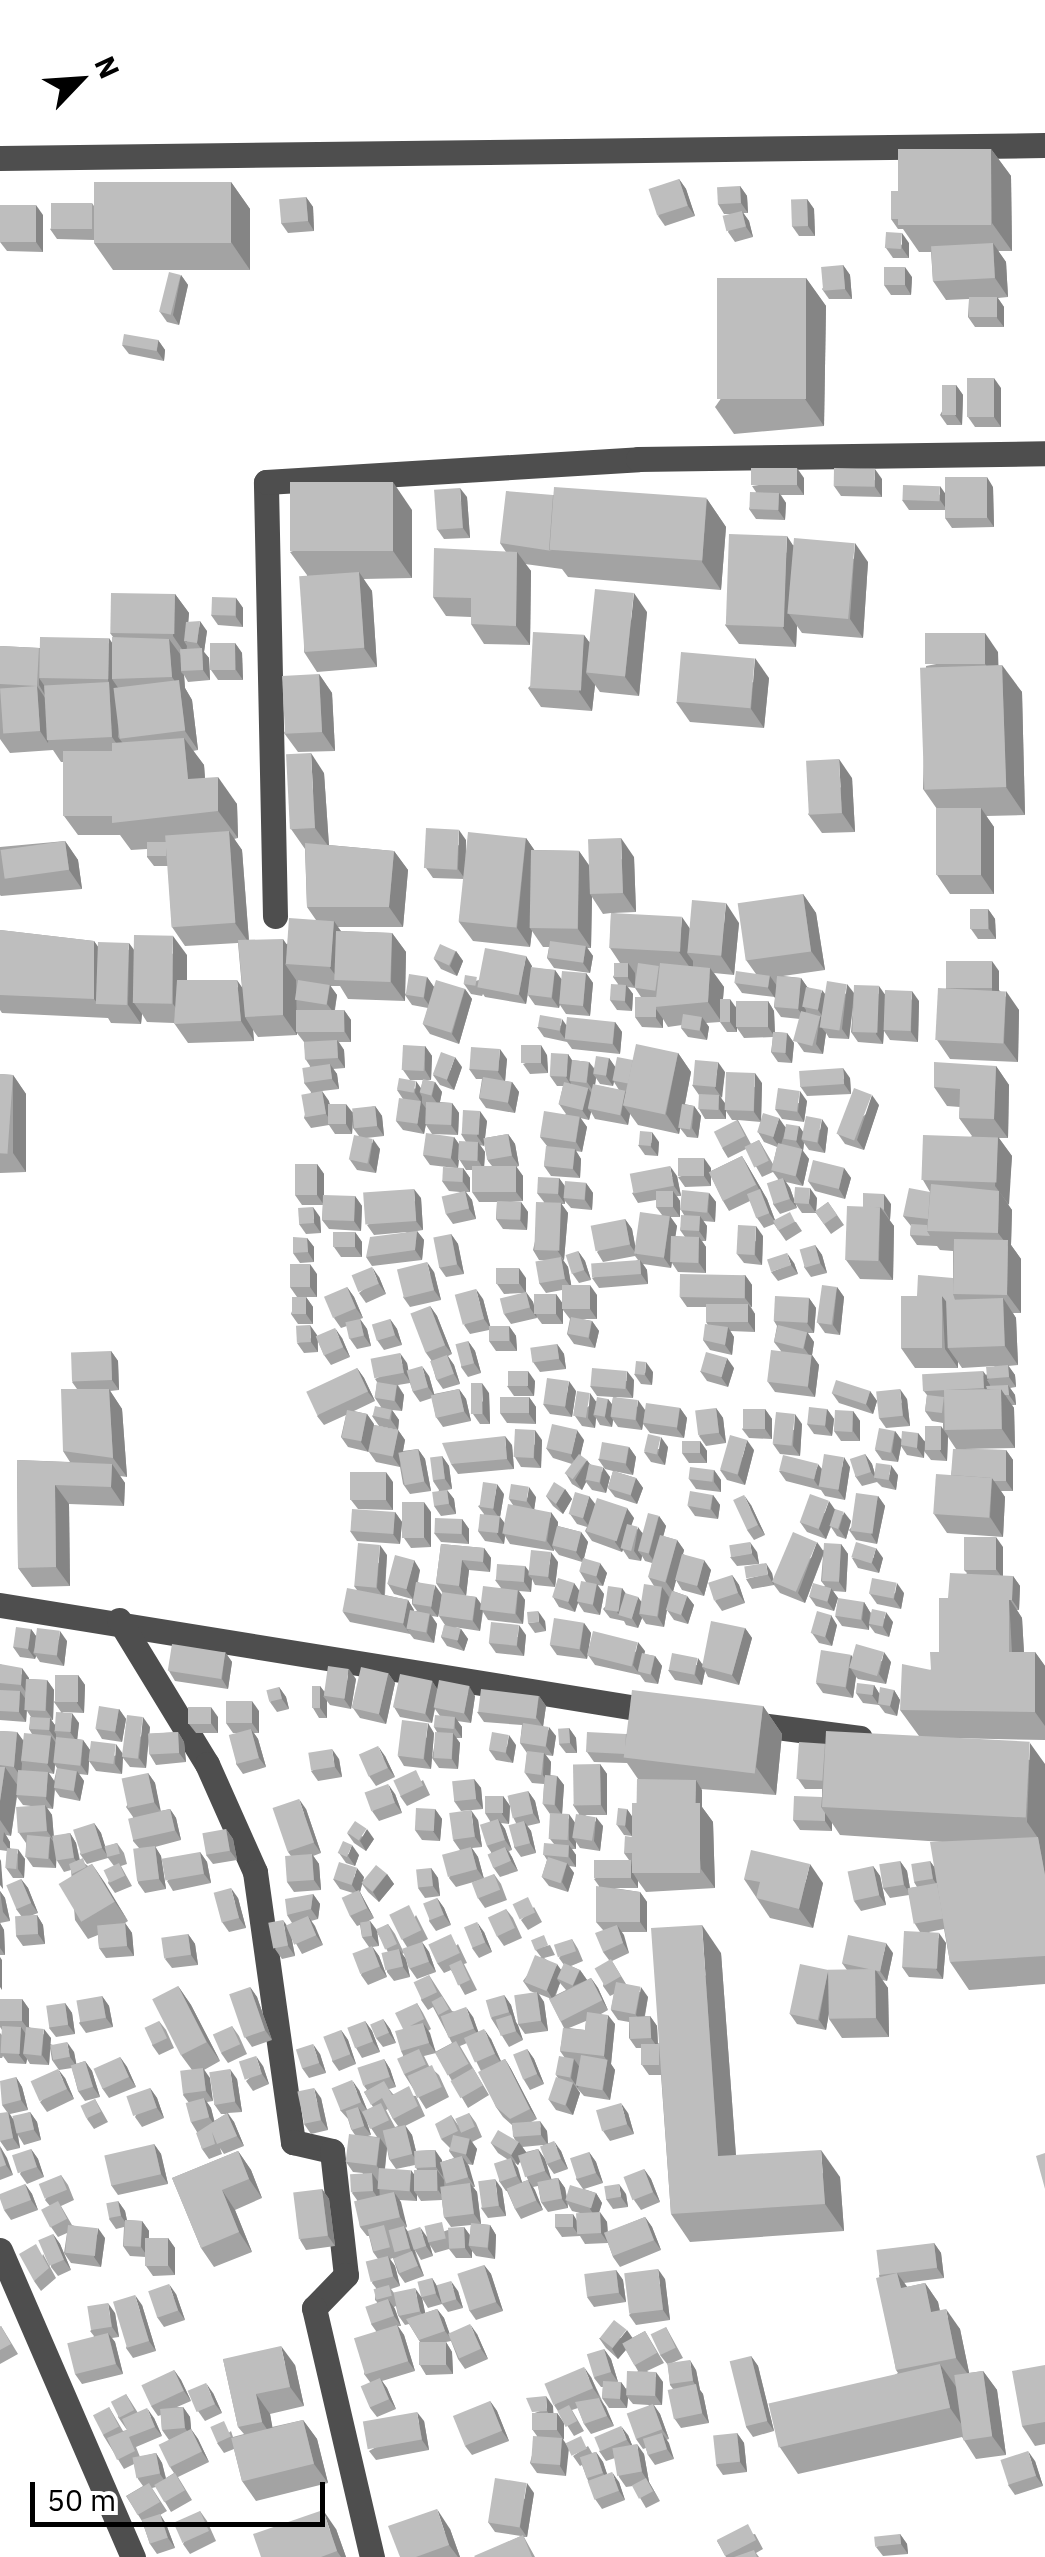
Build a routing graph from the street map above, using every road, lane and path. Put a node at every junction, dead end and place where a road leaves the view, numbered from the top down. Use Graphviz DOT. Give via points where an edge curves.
graph roads {
  1 [pos="1045,145"];
  2 [pos="0,158"];
  3 [pos="1045,453"];
  4 [pos="275,916"];
  5 [pos="0,1605"];
  6 [pos="118,1620"];
  7 [pos="684,1715"];
  8 [pos="721,1720"];
  9 [pos="891,1741"];
  10 [pos="0,2250"];
  11 [pos="133,2557"];
  12 [pos="372,2557"];
  1 -- 2 [label="street"];
  3 -- 4 [label="street" via="638,459 266,482"];
  5 -- 6 [label="street"];
  6 -- 7 [label="street"];
  6 -- 12 [label="street" via="207,1764 255,1872 294,2142 332,2151 346,2275 314,2308"];
  8 -- 9 [label="street"];
  10 -- 11 [label="street"];
}
